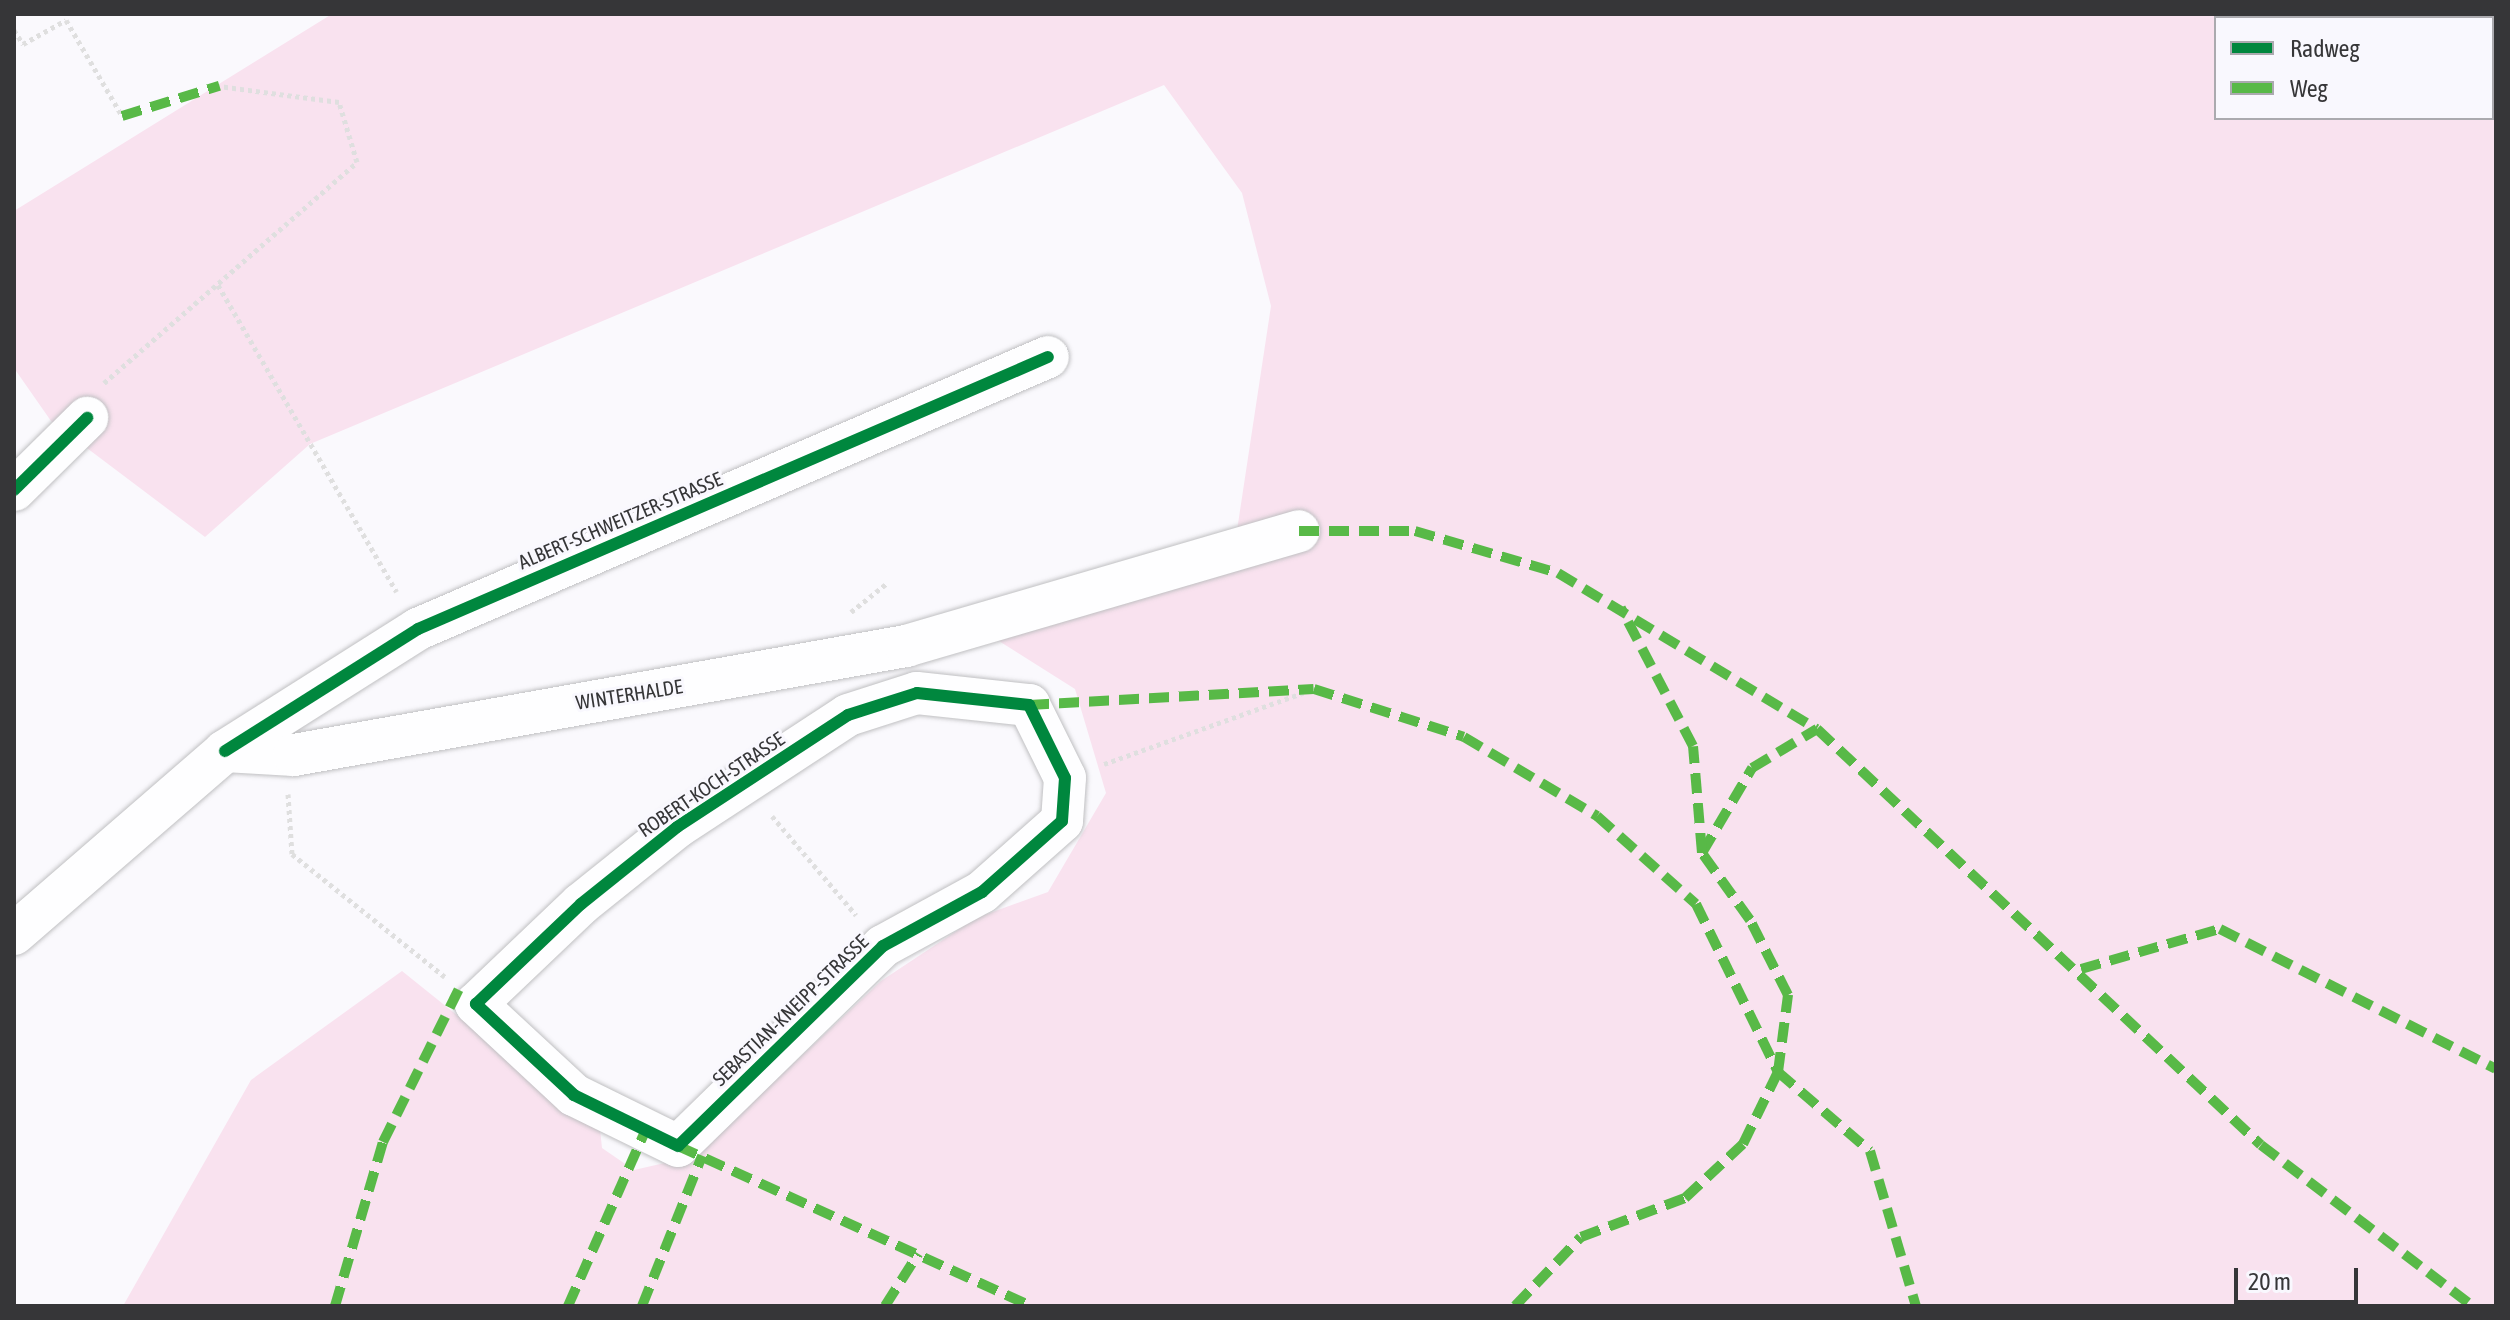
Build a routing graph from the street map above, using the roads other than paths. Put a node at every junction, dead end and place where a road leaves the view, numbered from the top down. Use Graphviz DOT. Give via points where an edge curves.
graph roads {
  1 [pos="1048,357"];
  2 [pos="87,418"];
  3 [pos="14,490"];
  4 [pos="1299,531"];
  5 [pos="906,646"];
  6 [pos="917,693"];
  7 [pos="225,751"];
  8 [pos="14,934"];
  9 [pos="476,1004"];
  1 -- 7 [label="street, ALBERT-SCHWEITZER-STRASSE" via="418,629"];
  2 -- 3 [label="street"];
  4 -- 5 [label="street, WINTERHALDE"];
  5 -- 6 [label="street"];
  5 -- 7 [label="street, WINTERHALDE" via="294,755"];
  6 -- 9 [label="street, ROBERT-KOCH-STRASSE" via="848,715 677,827 581,904"];
  6 -- 9 [label="street, SEBASTIAN-KNEIPP-STRASSE" via="1029,705 1065,778 1062,821 982,892 883,946 678,1146 574,1095"];
  7 -- 8 [label="street"];
}
